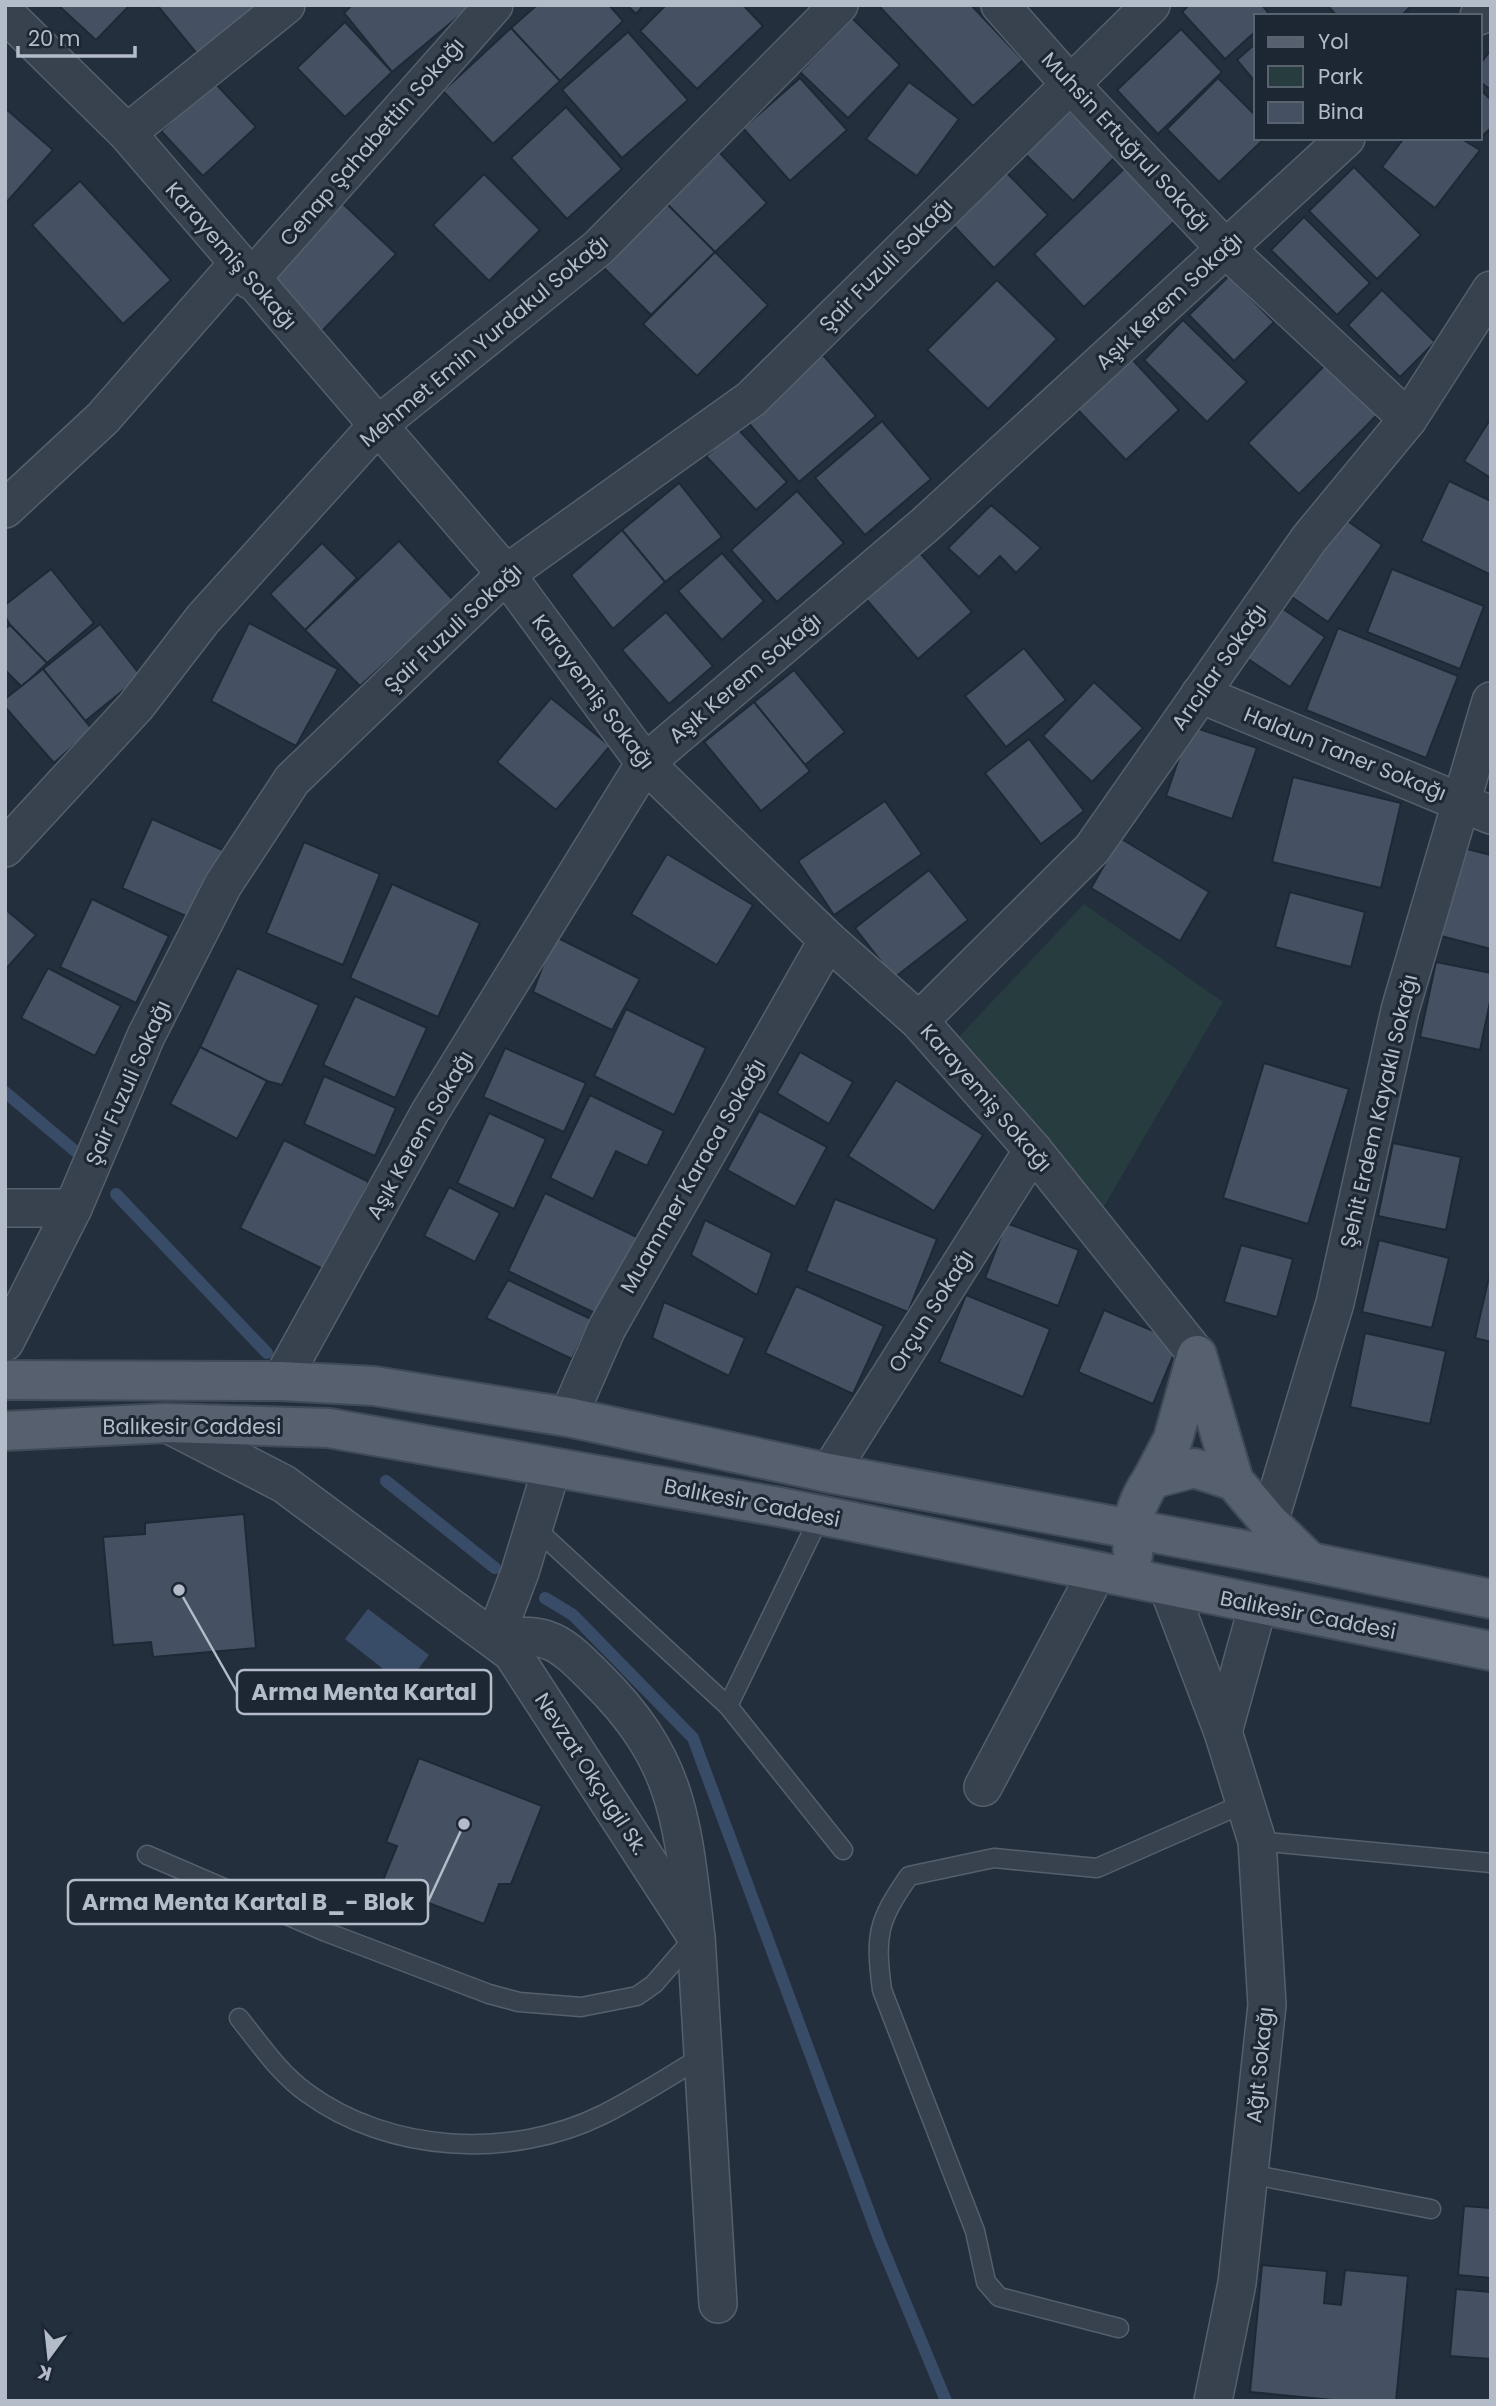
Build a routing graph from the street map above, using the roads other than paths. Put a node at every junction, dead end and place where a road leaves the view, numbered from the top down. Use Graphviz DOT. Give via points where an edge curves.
graph roads {
  1 [pos="286,5"];
  2 [pos="494,5"];
  3 [pos="839,5"];
  4 [pos="1000,5"];
  5 [pos="1151,5"];
  6 [pos="5,13"];
  7 [pos="1070,84"];
  8 [pos="127,133"];
  9 [pos="1344,140"];
  10 [pos="1226,249"];
  11 [pos="244,272"];
  12 [pos="1491,290"];
  13 [pos="1408,419"];
  14 [pos="378,425"];
  15 [pos="7,505"];
  16 [pos="506,574"];
  17 [pos="1200,694"];
  18 [pos="1491,701"];
  19 [pos="645,763"];
  20 [pos="1475,808"];
  21 [pos="5,848"];
  22 [pos="828,940"];
  23 [pos="919,1021"];
  24 [pos="1033,1150"];
  25 [pos="5,1208"];
  26 [pos="73,1208"];
  27 [pos="5,1342"];
  28 [pos="1197,1355"];
  29 [pos="5,1380"];
  30 [pos="281,1381"];
  31 [pos="568,1417"];
  32 [pos="166,1423"];
  33 [pos="5,1431"];
  34 [pos="552,1467"];
  35 [pos="829,1473"];
  36 [pos="1152,1479"];
  37 [pos="1234,1481"];
  38 [pos="820,1516"];
  39 [pos="1269,1522"];
  40 [pos="534,1527"];
  41 [pos="1131,1529"];
  42 [pos="1310,1562"];
  43 [pos="1097,1572"];
  44 [pos="1168,1587"];
  45 [pos="1491,1599"];
  46 [pos="1258,1605"];
  47 [pos="495,1639"];
  48 [pos="1491,1651"];
  49 [pos="728,1706"];
  50 [pos="1223,1732"];
  51 [pos="983,1787"];
  52 [pos="1245,1803"];
  53 [pos="1257,1841"];
  54 [pos="843,1850"];
  55 [pos="147,1854"];
  56 [pos="1491,1863"];
  57 [pos="696,1936"];
  58 [pos="239,2018"];
  59 [pos="703,2056"];
  60 [pos="1249,2174"];
  61 [pos="1431,2209"];
  62 [pos="718,2304"];
  63 [pos="1119,2328"];
  64 [pos="1213,2401"];
  1 -- 8 [label="street"];
  2 -- 11 [label="street, Cenap Şahabettin Sokağı"];
  3 -- 14 [label="street, Mehmet Emin Yurdakul Sokağı" via="597,248"];
  4 -- 7 [label="street, Muhsin Ertuğrul Sokağı"];
  5 -- 7 [label="street, Şair Fuzuli Sokağı"];
  6 -- 8 [label="street, Karayemiş Sokağı"];
  7 -- 10 [label="street, Muhsin Ertuğrul Sokağı"];
  7 -- 16 [label="street, Şair Fuzuli Sokağı" via="751,399"];
  8 -- 11 [label="street, Karayemiş Sokağı"];
  9 -- 10 [label="street, Aşık Kerem Sokağı"];
  10 -- 13 [label="street, Muhsin Ertuğrul Sokağı"];
  10 -- 19 [label="street, Aşık Kerem Sokağı" via="926,524"];
  11 -- 14 [label="street, Karayemiş Sokağı"];
  11 -- 15 [label="street, Cenap Şahabettin Sokağı" via="103,418"];
  12 -- 13 [label="street, Arıcılar Sokağı"];
  13 -- 17 [label="street, Arıcılar Sokağı" via="1309,539"];
  14 -- 16 [label="street, Karayemiş Sokağı"];
  14 -- 21 [label="street, Mehmet Emin Yurdakul Sokağı" via="203,619 136,706"];
  16 -- 19 [label="street, Karayemiş Sokağı"];
  16 -- 26 [label="street, Şair Fuzuli Sokağı" via="292,780 223,884 146,1035"];
  17 -- 20 [label="street, Haldun Taner Sokağı"];
  17 -- 23 [label="street, Arıcılar Sokağı" via="1093,849"];
  18 -- 20 [label="street, Şehit Erdem Kayaklı Sokağı"];
  19 -- 22 [label="street, Karayemiş Sokağı"];
  19 -- 30 [label="street, Aşık Kerem Sokağı" via="430,1112"];
  20 -- 39 [label="street, Şehit Erdem Kayaklı Sokağı" via="1400,1010 1335,1303"];
  22 -- 23 [label="street, Karayemiş Sokağı"];
  22 -- 31 [label="street, Muammer Karaca Sokağı" via="607,1328"];
  23 -- 24 [label="street, Karayemiş Sokağı"];
  24 -- 28 [label="street, Karayemiş Sokağı"];
  24 -- 35 [label="street, Orçun Sokağı"];
  25 -- 26 [label="street"];
  26 -- 27 [label="street, Şair Fuzuli Sokağı"];
  28 -- 36 [label="main road" via="1173,1439"];
  28 -- 37 [label="main road"];
  29 -- 30 [label="main road"];
  30 -- 31 [label="main road" via="374,1386"];
  31 -- 35 [label="main road"];
  32 -- 33 [label="main road, Balıkesir Caddesi"];
  32 -- 34 [label="main road, Balıkesir Caddesi" via="329,1428"];
  32 -- 47 [label="street, Nevzat Okçugil Sk." via="284,1484"];
  34 -- 38 [label="main road, Balıkesir Caddesi"];
  34 -- 40 [label="street"];
  35 -- 41 [label="main road"];
  36 -- 37 [label="main road" via="1194,1468"];
  36 -- 41 [label="main road" via="1139,1499"];
  37 -- 39 [label="main road"];
  38 -- 43 [label="main road, Balıkesir Caddesi"];
  38 -- 49 [label="lane"];
  39 -- 42 [label="main road"];
  40 -- 47 [label="street"];
  40 -- 49 [label="lane"];
  41 -- 42 [label="main road"];
  41 -- 44 [label="main road" via="1133,1559"];
  42 -- 45 [label="main road"];
  43 -- 44 [label="main road, Balıkesir Caddesi"];
  43 -- 51 [label="street"];
  44 -- 46 [label="main road, Balıkesir Caddesi"];
  44 -- 50 [label="street, Ağıt Sokağı"];
  46 -- 48 [label="main road, Balıkesir Caddesi"];
  46 -- 50 [label="street"];
  47 -- 57 [label="street, Nevzat Okçugil Sk." via="512,1653"];
  47 -- 57 [label="street" via="529,1634 563,1645 626,1707 666,1769 684,1830"];
  49 -- 54 [label="lane"];
  50 -- 52 [label="street, Ağıt Sokağı"];
  52 -- 53 [label="street, Ağıt Sokağı"];
  52 -- 63 [label="lane" via="1097,1868 995,1858 909,1876 879,1928 882,1990 975,2231 986,2282 999,2297"];
  53 -- 56 [label="lane"];
  53 -- 60 [label="street, Ağıt Sokağı" via="1267,2006"];
  55 -- 57 [label="lane" via="326,1932 519,2002 581,2007 637,1996 654,1984"];
  57 -- 59 [label="street, Nevzat Okçugil Sk."];
  58 -- 59 [label="lane" via="279,2069 333,2110 378,2131 433,2142 496,2142 567,2129 601,2116"];
  59 -- 62 [label="street, Nevzat Okçugil Sk."];
  60 -- 61 [label="lane"];
  60 -- 64 [label="street, Ağıt Sokağı" via="1237,2283"];
}
